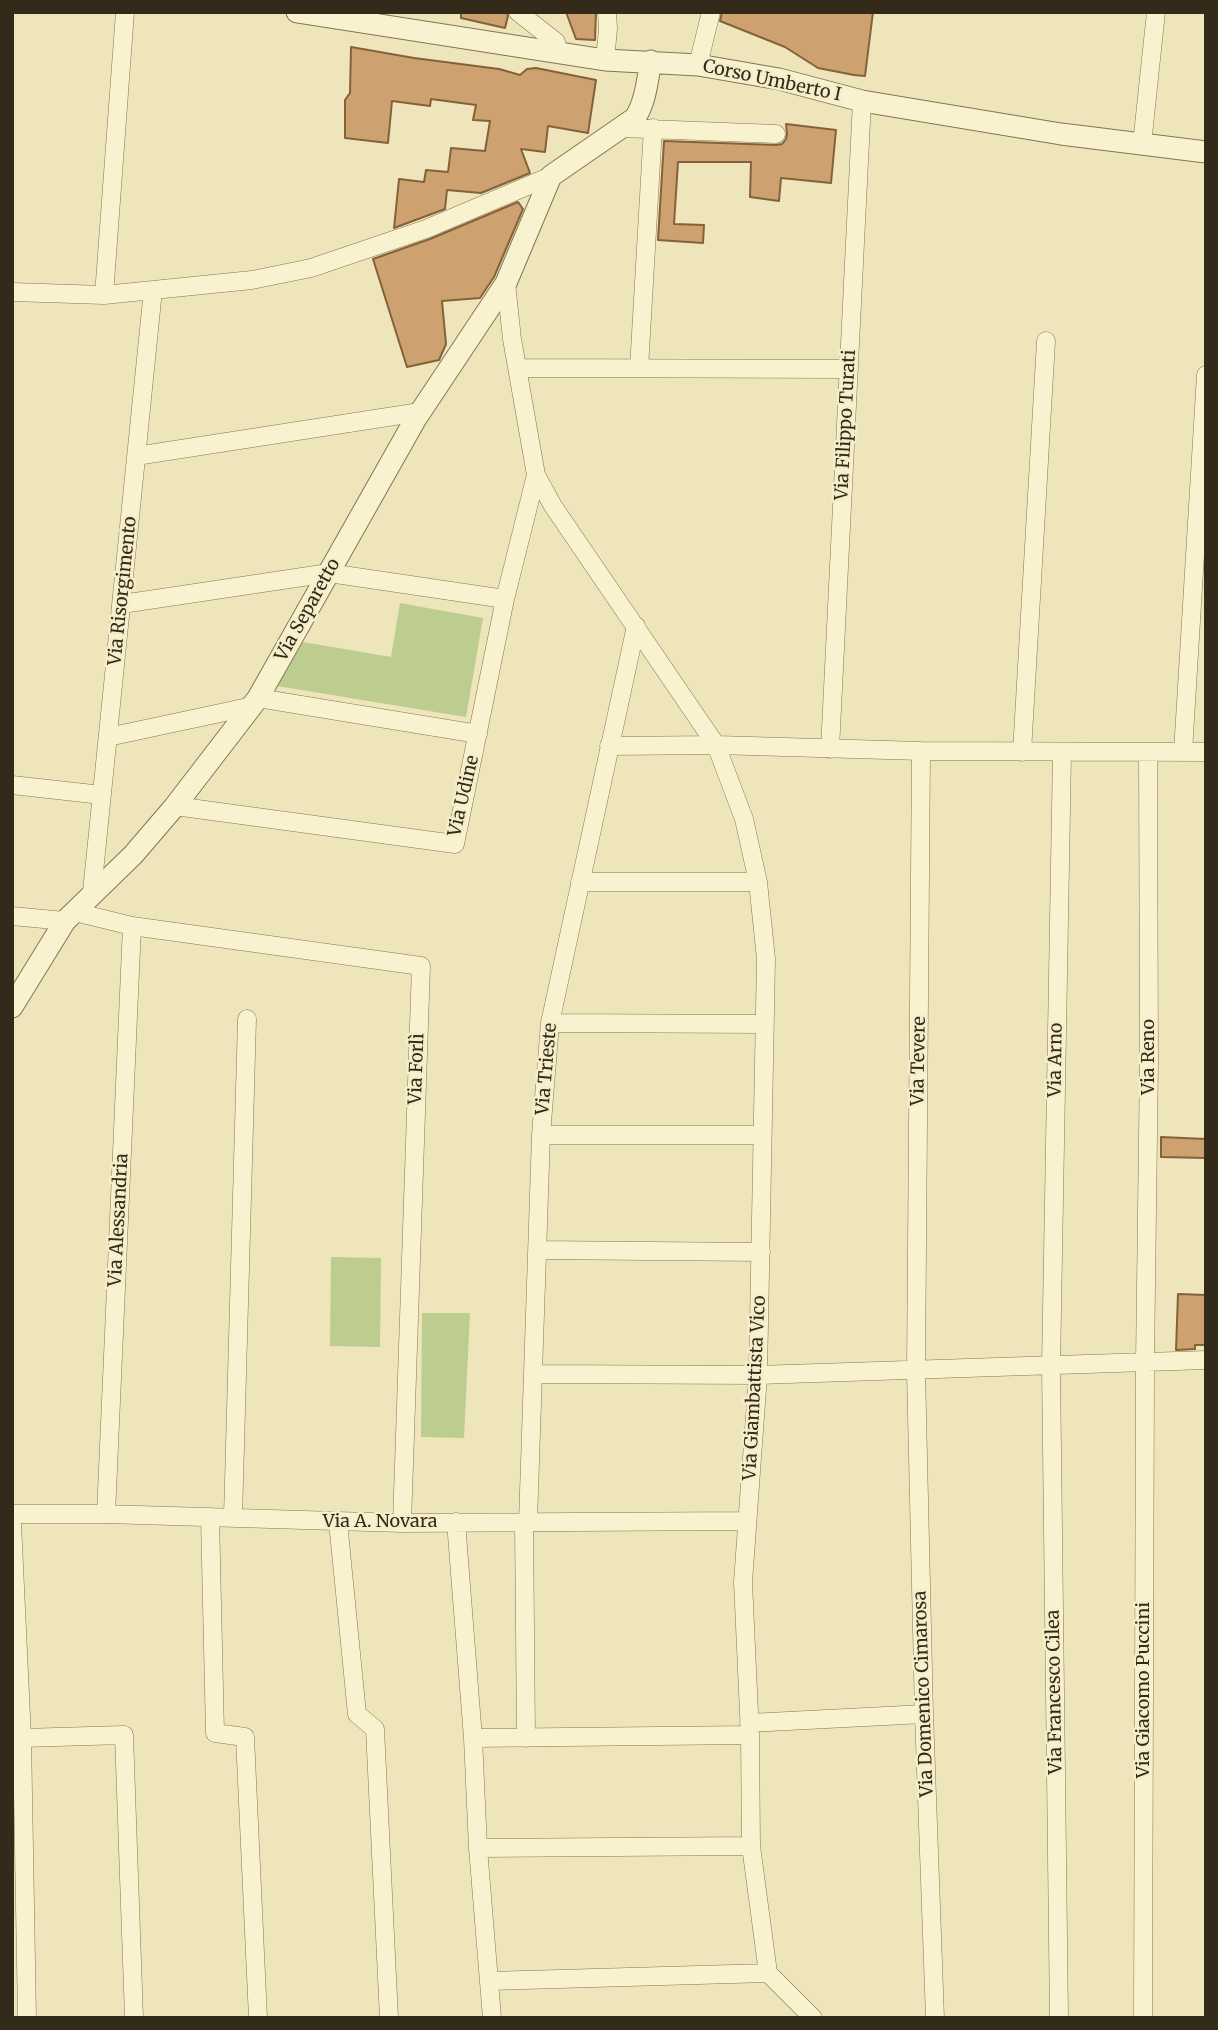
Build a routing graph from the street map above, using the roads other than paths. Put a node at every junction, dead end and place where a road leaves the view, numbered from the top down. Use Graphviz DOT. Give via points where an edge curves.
graph roads {
  1 [pos="125,12"];
  2 [pos="297,12"];
  3 [pos="517,12"];
  4 [pos="607,12"];
  5 [pos="711,12"];
  6 [pos="1156,12"];
  7 [pos="559,53"];
  8 [pos="605,60"];
  9 [pos="651,61"];
  10 [pos="698,65"];
  11 [pos="862,102"];
  12 [pos="622,128"];
  13 [pos="653,128"];
  14 [pos="776,134"];
  15 [pos="1142,144"];
  16 [pos="1206,152"];
  17 [pos="551,176"];
  18 [pos="506,283"];
  19 [pos="153,290"];
  20 [pos="12,292"];
  21 [pos="104,295"];
  22 [pos="1046,341"];
  23 [pos="524,368"];
  24 [pos="639,368"];
  25 [pos="849,369"];
  26 [pos="1206,375"];
  27 [pos="420,412"];
  28 [pos="136,456"];
  29 [pos="536,475"];
  30 [pos="1200,545"];
  31 [pos="328,573"];
  32 [pos="505,599"];
  33 [pos="122,604"];
  34 [pos="636,626"];
  35 [pos="256,702"];
  36 [pos="478,734"];
  37 [pos="108,737"];
  38 [pos="716,745"];
  39 [pos="609,746"];
  40 [pos="830,749"];
  41 [pos="921,751"];
  42 [pos="1022,752"];
  43 [pos="1062,752"];
  44 [pos="1183,752"];
  45 [pos="1206,752"];
  46 [pos="1148,753"];
  47 [pos="12,785"];
  48 [pos="102,795"];
  49 [pos="175,806"];
  50 [pos="580,882"];
  51 [pos="758,882"];
  52 [pos="92,892"];
  53 [pos="12,916"];
  54 [pos="70,916"];
  55 [pos="132,926"];
  56 [pos="18,988"];
  57 [pos="12,1007"];
  58 [pos="247,1019"];
  59 [pos="550,1023"];
  60 [pos="764,1024"];
  61 [pos="541,1135"];
  62 [pos="762,1135"];
  63 [pos="538,1250"];
  64 [pos="761,1252"];
  65 [pos="1206,1360"];
  66 [pos="1144,1362"];
  67 [pos="1051,1367"];
  68 [pos="916,1371"];
  69 [pos="533,1374"];
  70 [pos="758,1375"];
  71 [pos="12,1514"];
  72 [pos="106,1514"];
  73 [pos="210,1517"];
  74 [pos="233,1517"];
  75 [pos="747,1521"];
  76 [pos="338,1522"];
  77 [pos="456,1522"];
  78 [pos="526,1522"];
  79 [pos="12,1523"];
  80 [pos="402,1523"];
  81 [pos="924,1714"];
  82 [pos="749,1729"];
  83 [pos="22,1738"];
  84 [pos="473,1738"];
  85 [pos="526,1738"];
  86 [pos="751,1846"];
  87 [pos="478,1848"];
  88 [pos="768,1973"];
  89 [pos="489,1981"];
  90 [pos="27,2018"];
  91 [pos="134,2018"];
  92 [pos="258,2018"];
  93 [pos="389,2018"];
  94 [pos="492,2018"];
  95 [pos="813,2018"];
  96 [pos="935,2018"];
  97 [pos="1059,2018"];
  98 [pos="1143,2018"];
  1 -- 21 [label="street"];
  2 -- 7 [label="street, Corso Umberto I"];
  3 -- 7 [label="street" via="556,42"];
  4 -- 8 [label="street"];
  5 -- 10 [label="street"];
  6 -- 15 [label="street"];
  7 -- 8 [label="street, Corso Umberto I"];
  8 -- 9 [label="street, Corso Umberto I"];
  9 -- 10 [label="street, Corso Umberto I"];
  9 -- 12 [label="street" via="640,109"];
  10 -- 11 [label="street, Corso Umberto I" via="779,79"];
  11 -- 15 [label="street, Corso Umberto I"];
  11 -- 25 [label="street, Via Filippo Turati"];
  12 -- 13 [label="street"];
  12 -- 17 [label="street"];
  13 -- 14 [label="street"];
  13 -- 24 [label="street"];
  15 -- 16 [label="street, Corso Umberto I"];
  17 -- 18 [label="street, Via Separetto"];
  17 -- 19 [label="street" via="425,229 311,268 252,280"];
  18 -- 27 [label="street, Via Separetto"];
  18 -- 29 [label="street"];
  19 -- 21 [label="street"];
  19 -- 28 [label="street, Via Risorgimento"];
  20 -- 21 [label="street"];
  22 -- 42 [label="street"];
  23 -- 24 [label="street"];
  24 -- 25 [label="street"];
  25 -- 40 [label="street, Via Filippo Turati"];
  26 -- 30 [label="street"];
  27 -- 28 [label="street"];
  27 -- 31 [label="street, Via Separetto"];
  28 -- 33 [label="street, Via Risorgimento"];
  29 -- 32 [label="street, Via Udine"];
  29 -- 34 [label="street, Via Giambattista Vico"];
  30 -- 44 [label="street"];
  31 -- 32 [label="street"];
  31 -- 33 [label="street"];
  31 -- 35 [label="street, Via Separetto"];
  32 -- 36 [label="street, Via Udine"];
  33 -- 37 [label="street, Via Risorgimento"];
  34 -- 38 [label="street, Via Giambattista Vico"];
  34 -- 39 [label="street, Via Trieste"];
  35 -- 36 [label="street"];
  35 -- 37 [label="street"];
  35 -- 49 [label="street, Via Separetto"];
  36 -- 49 [label="street, Via Udine" via="455,844"];
  37 -- 48 [label="street, Via Risorgimento"];
  38 -- 39 [label="street"];
  38 -- 40 [label="street"];
  38 -- 51 [label="street, Via Giambattista Vico" via="744,819"];
  39 -- 50 [label="street, Via Trieste"];
  40 -- 41 [label="street"];
  41 -- 42 [label="street"];
  41 -- 68 [label="street, Via Tevere"];
  42 -- 43 [label="street"];
  43 -- 46 [label="street"];
  43 -- 67 [label="street, Via Arno"];
  44 -- 45 [label="street"];
  44 -- 46 [label="street"];
  46 -- 66 [label="street, Via Reno"];
  47 -- 48 [label="street"];
  48 -- 52 [label="street, Via Risorgimento"];
  49 -- 52 [label="street, Via Separetto" via="133,855"];
  50 -- 51 [label="street"];
  50 -- 59 [label="street, Via Trieste"];
  51 -- 60 [label="street, Via Giambattista Vico" via="766,959"];
  52 -- 54 [label="street, Via Separetto"];
  53 -- 54 [label="street, Via Forlì"];
  54 -- 55 [label="street, Via Forlì"];
  54 -- 56 [label="street, Via Separetto"];
  55 -- 72 [label="street, Via Alessandria"];
  55 -- 80 [label="street, Via Forlì" via="421,966"];
  56 -- 57 [label="street, Via Separetto"];
  58 -- 74 [label="street"];
  59 -- 60 [label="street"];
  59 -- 61 [label="street, Via Trieste"];
  60 -- 62 [label="street, Via Giambattista Vico"];
  61 -- 62 [label="street"];
  61 -- 63 [label="street, Via Trieste"];
  62 -- 64 [label="street, Via Giambattista Vico"];
  63 -- 64 [label="street"];
  63 -- 69 [label="street, Via Trieste"];
  64 -- 70 [label="street, Via Giambattista Vico"];
  65 -- 66 [label="street"];
  66 -- 67 [label="street"];
  66 -- 98 [label="street, Via Giacomo Puccini"];
  67 -- 68 [label="street"];
  67 -- 97 [label="street, Via Francesco Cilea"];
  68 -- 70 [label="street"];
  68 -- 81 [label="street, Via Domenico Cimarosa"];
  69 -- 70 [label="street"];
  69 -- 78 [label="street, Via Trieste"];
  70 -- 75 [label="street, Via Giambattista Vico"];
  71 -- 72 [label="street, Via A. Novara"];
  72 -- 73 [label="street, Via A. Novara"];
  73 -- 74 [label="street, Via A. Novara"];
  73 -- 92 [label="street" via="215,1733 245,1737"];
  74 -- 76 [label="street, Via A. Novara"];
  75 -- 78 [label="street, Via A. Novara"];
  75 -- 82 [label="street, Via Giambattista Vico" via="743,1582"];
  76 -- 80 [label="street, Via A. Novara"];
  76 -- 93 [label="street" via="357,1714 375,1729"];
  77 -- 78 [label="street, Via A. Novara"];
  77 -- 80 [label="street, Via A. Novara"];
  77 -- 84 [label="street"];
  78 -- 85 [label="street, Via Trieste"];
  79 -- 83 [label="street"];
  81 -- 82 [label="street"];
  81 -- 96 [label="street, Via Domenico Cimarosa"];
  82 -- 85 [label="street"];
  82 -- 86 [label="street, Via Giambattista Vico"];
  83 -- 90 [label="street"];
  83 -- 91 [label="street" via="124,1735"];
  84 -- 85 [label="street"];
  84 -- 87 [label="street"];
  86 -- 87 [label="street"];
  86 -- 88 [label="street, Via Giambattista Vico"];
  87 -- 89 [label="street"];
  88 -- 89 [label="street"];
  88 -- 95 [label="street"];
  89 -- 94 [label="street"];
}
